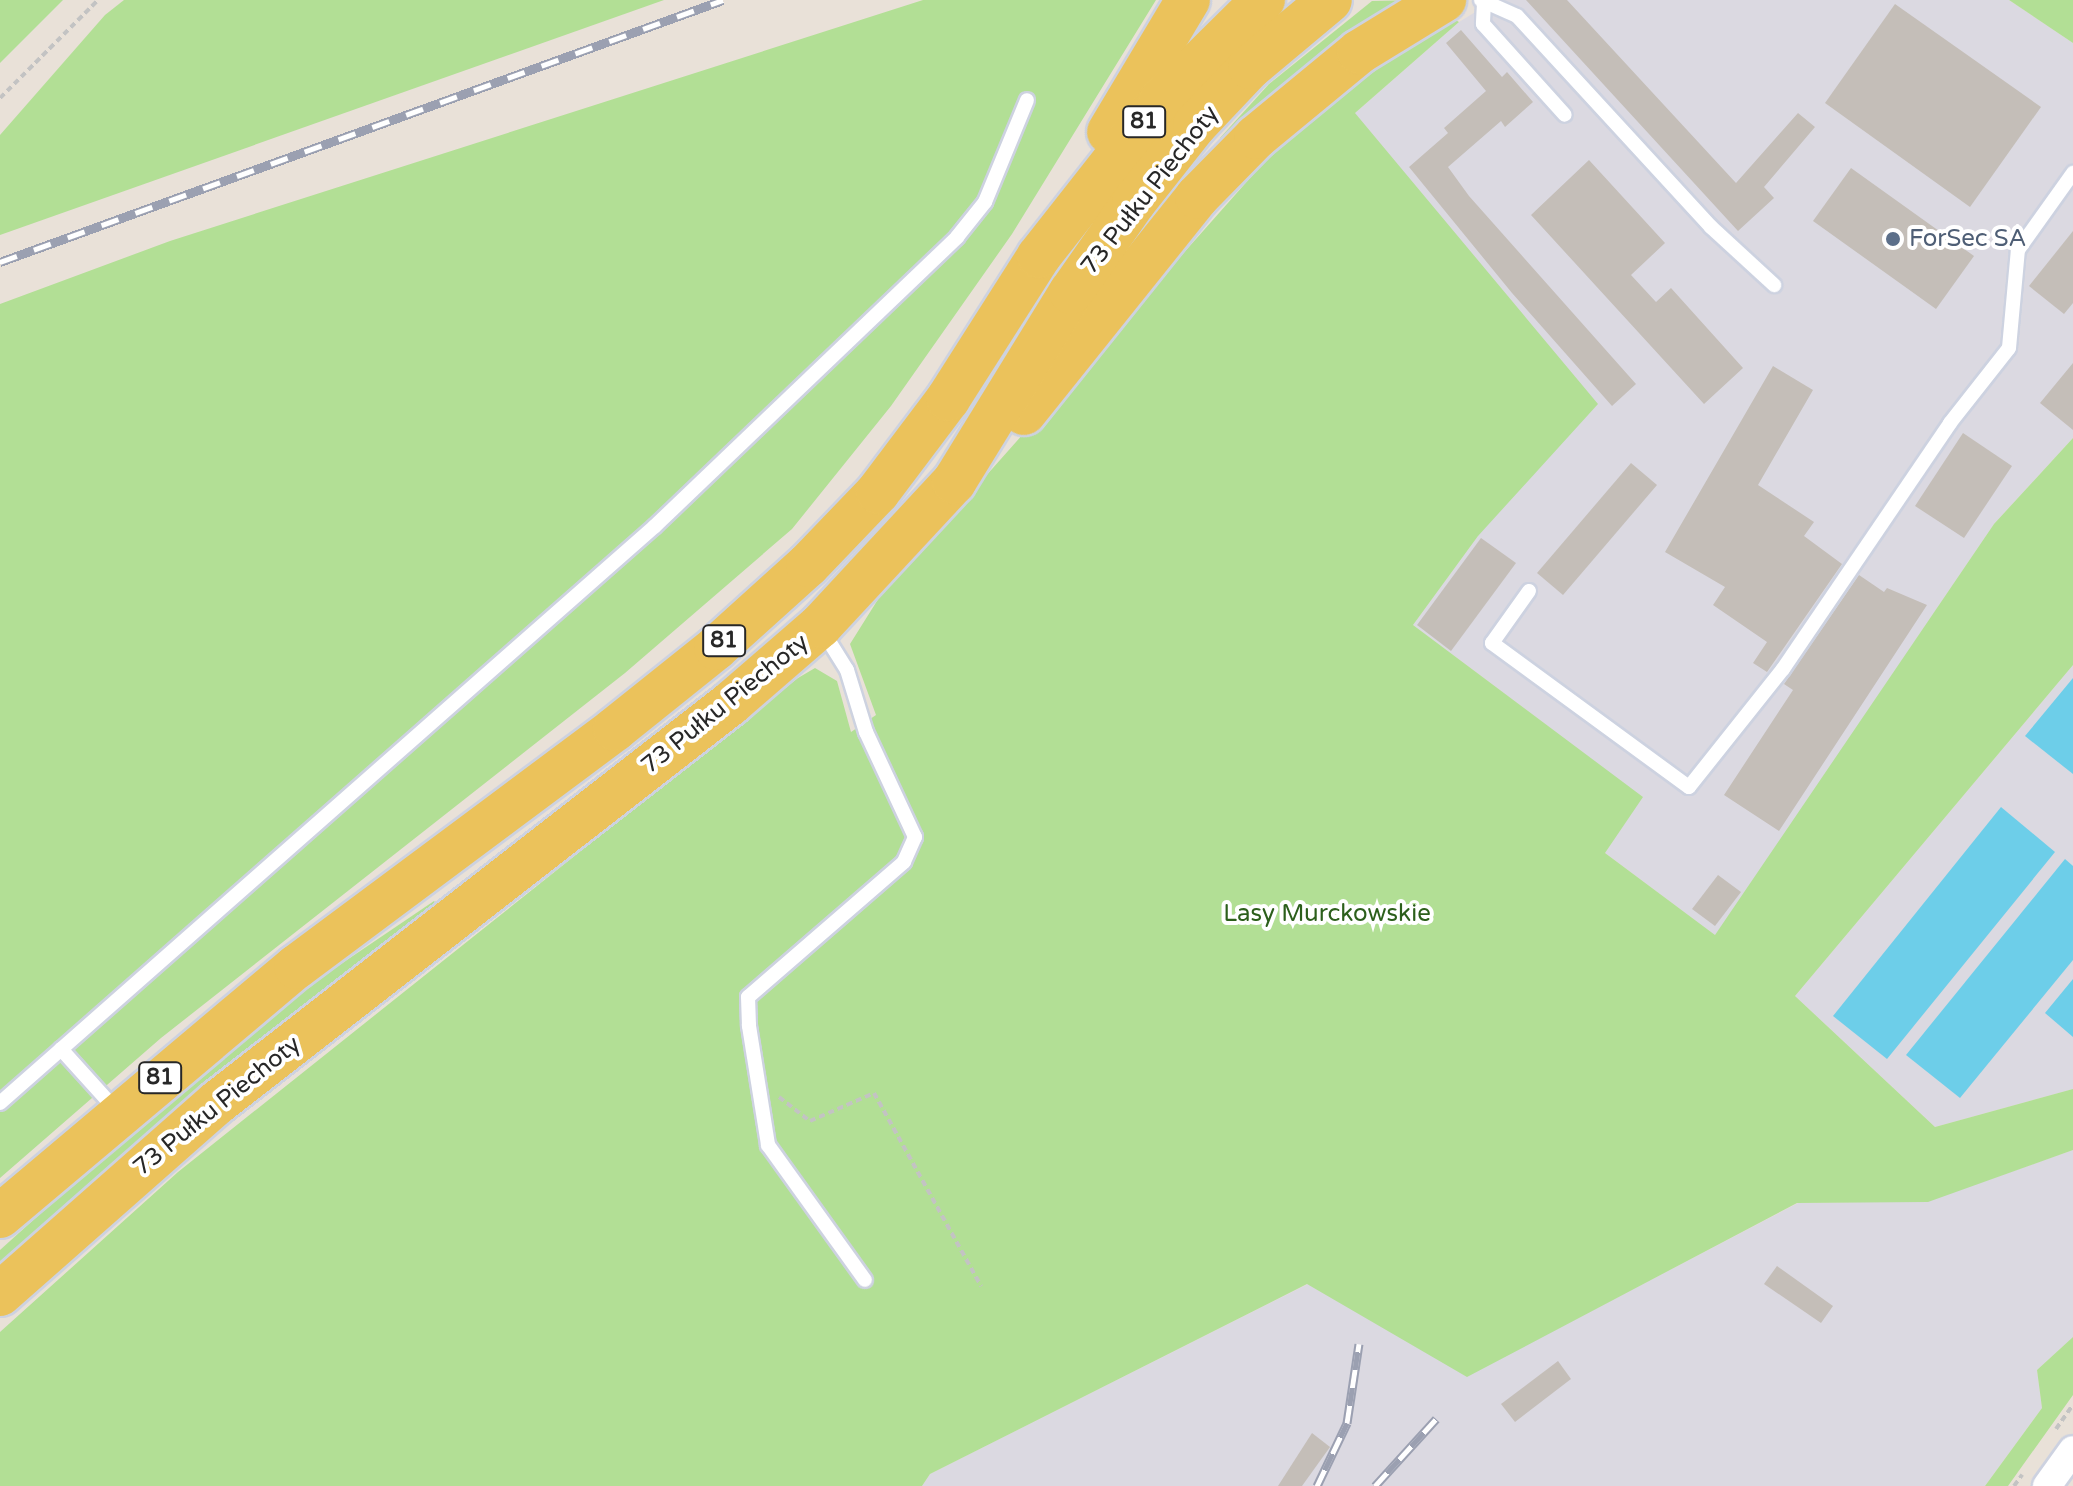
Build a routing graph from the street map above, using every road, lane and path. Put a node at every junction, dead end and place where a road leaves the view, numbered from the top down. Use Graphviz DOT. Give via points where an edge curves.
graph roads {
  1 [pos="98,0"];
  2 [pos="1188,0"];
  3 [pos="1263,0"];
  4 [pos="1330,0"];
  5 [pos="1470,1"];
  6 [pos="0,98"];
  7 [pos="1027,100"];
  8 [pos="1565,115"];
  9 [pos="2073,173"];
  10 [pos="1039,256"];
  11 [pos="1774,285"];
  12 [pos="954,482"];
  13 [pos="1529,591"];
  14 [pos="820,626"];
  15 [pos="61,1049"];
  16 [pos="758,1081"];
  17 [pos="0,1103"];
  18 [pos="119,1113"];
  19 [pos="0,1216"];
  20 [pos="865,1280"];
  21 [pos="981,1286"];
  22 [pos="0,1294"];
  23 [pos="2073,1450"];
  24 [pos="2047,1486"];
  1 -- 6 [label="path"];
  2 -- 10 [label="main road"];
  3 -- 10 [label="main road, 73 Pułku Piechoty / 81" via="1160,102"];
  4 -- 12 [label="main road, 73 Pułku Piechoty / 81" via="1250,67 1134,202 1071,292"];
  5 -- 8 [label="lane" via="1483,24"];
  5 -- 11 [label="lane" via="1502,7 1517,16 1711,227"];
  5 -- 12 [label="main road" via="1359,52 1256,137 1197,197 1020,418"];
  7 -- 15 [label="lane" via="985,202 957,237 655,526"];
  9 -- 13 [label="lane" via="2018,250 2009,348 1950,423 1783,669 1689,787 1492,643"];
  10 -- 18 [label="main road, 73 Pułku Piechoty / 81" via="948,399 887,481 808,565 683,675 296,967"];
  12 -- 14 [label="main road, 73 Pułku Piechoty / 81"];
  14 -- 16 [label="lane" via="847,670 866,732 915,837 904,862 748,997"];
  14 -- 22 [label="main road, 73 Pułku Piechoty / 81" via="731,703 218,1102"];
  15 -- 17 [label="lane"];
  15 -- 18 [label="lane"];
  16 -- 20 [label="lane" via="768,1145"];
  16 -- 21 [label="path" via="810,1121 874,1093"];
  18 -- 19 [label="main road, 73 Pułku Piechoty / 81"];
  23 -- 24 [label="street"];
}
